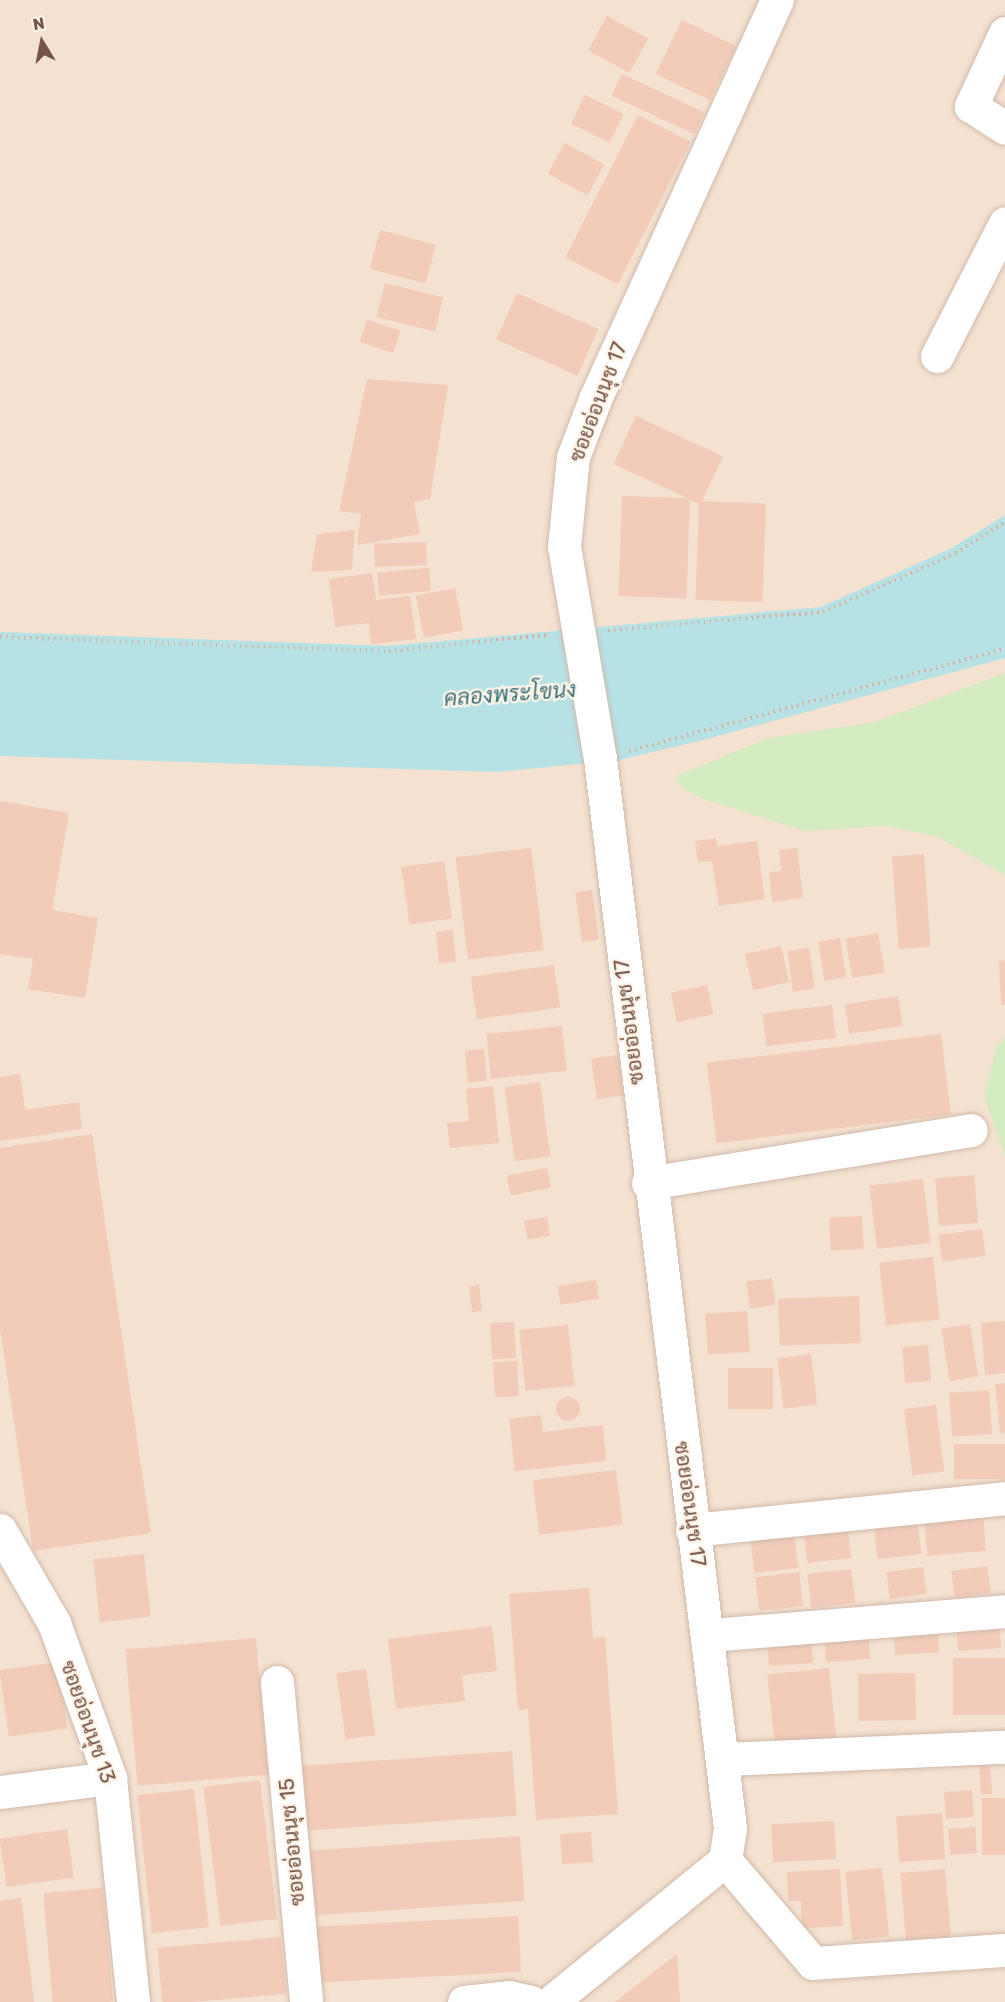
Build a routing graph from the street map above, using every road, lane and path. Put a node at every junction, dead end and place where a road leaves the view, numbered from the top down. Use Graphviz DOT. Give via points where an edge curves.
graph roads {
  1 [pos="777,0"];
  2 [pos="1005,33"];
  3 [pos="1005,128"];
  4 [pos="1005,223"];
  5 [pos="937,356"];
  6 [pos="1005,522"];
  7 [pos="576,623"];
  8 [pos="0,637"];
  9 [pos="1005,649"];
  10 [pos="600,759"];
  11 [pos="971,1130"];
  12 [pos="648,1183"];
  13 [pos="1005,1498"];
  14 [pos="0,1530"];
  15 [pos="692,1530"];
  16 [pos="1005,1611"];
  17 [pos="709,1635"];
  18 [pos="277,1682"];
  19 [pos="1005,1747"];
  20 [pos="725,1759"];
  21 [pos="110,1778"];
  22 [pos="0,1792"];
  23 [pos="725,1860"];
  24 [pos="1005,1950"];
  25 [pos="134,2002"];
  26 [pos="306,2002"];
  27 [pos="464,2002"];
  28 [pos="531,2002"];
  29 [pos="551,2002"];
  1 -- 7 [label="street, ซอยอ่อนนุช 17" via="573,457 564,547"];
  2 -- 3 [label="street" via="971,106"];
  4 -- 5 [label="street"];
  6 -- 7 [label="path" via="956,553 823,612"];
  7 -- 8 [label="path" via="389,651"];
  7 -- 10 [label="street, ซอยอ่อนนุช 17"];
  9 -- 10 [label="path"];
  10 -- 12 [label="street, ซอยอ่อนนุช 17"];
  11 -- 12 [label="street"];
  12 -- 15 [label="street, ซอยอ่อนนุช 17"];
  13 -- 15 [label="street"];
  14 -- 21 [label="street, ซอยอ่อนนุช 13" via="54,1623"];
  15 -- 17 [label="street, ซอยอ่อนนุช 17"];
  16 -- 17 [label="street"];
  17 -- 20 [label="street, ซอยอ่อนนุช 17"];
  18 -- 26 [label="street, ซอยอ่อนนุช 15"];
  19 -- 20 [label="street"];
  20 -- 23 [label="street, ซอยอ่อนนุช 17" via="730,1828"];
  21 -- 22 [label="street"];
  21 -- 25 [label="street, ซอยอ่อนนุช 13"];
  23 -- 24 [label="street" via="813,1963"];
  23 -- 29 [label="street"];
  27 -- 28 [label="street" via="509,1997"];
}
